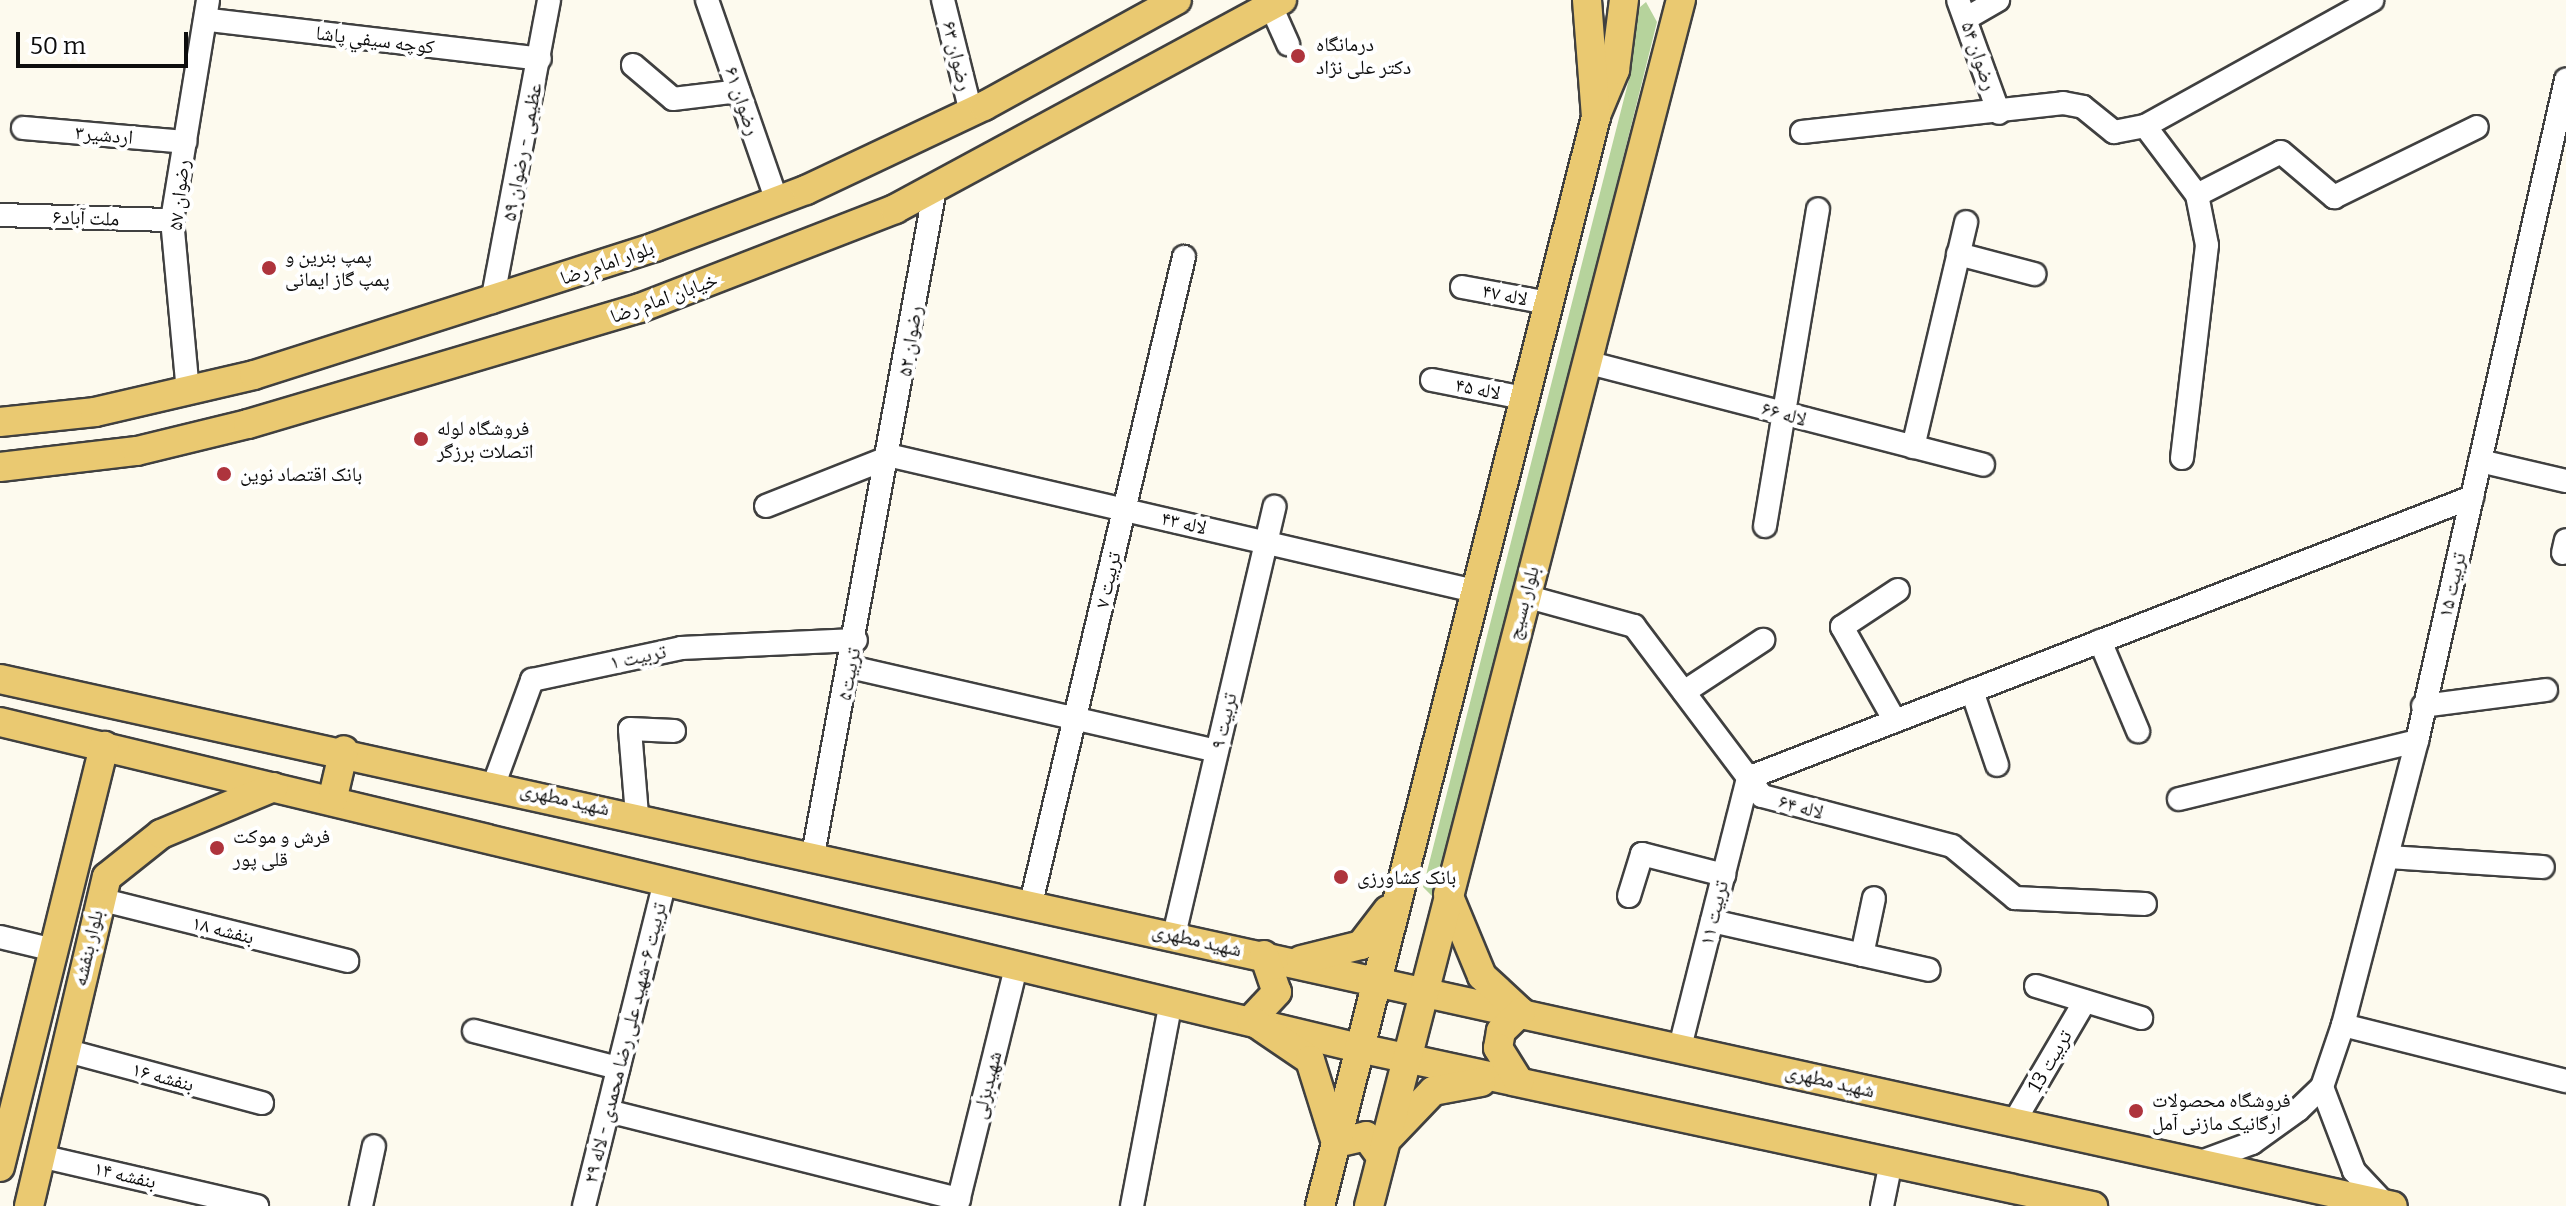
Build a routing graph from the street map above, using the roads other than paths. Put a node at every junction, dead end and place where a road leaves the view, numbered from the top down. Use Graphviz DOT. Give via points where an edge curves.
graph roads {
  1 [pos="549,0"];
  2 [pos="707,0"];
  3 [pos="943,0"];
  4 [pos="1177,0"];
  5 [pos="1587,0"];
  6 [pos="1624,0"];
  7 [pos="1998,0"];
  8 [pos="2372,0"];
  9 [pos="1276,3"];
  10 [pos="1677,8"];
  11 [pos="1962,9"];
  12 [pos="209,10"];
  13 [pos="1288,44"];
  14 [pos="540,59"];
  15 [pos="633,65"];
  16 [pos="2566,80"];
  17 [pos="739,91"];
  18 [pos="971,112"];
  19 [pos="1999,113"];
  20 [pos="1596,117"];
  21 [pos="2145,126"];
  22 [pos="2477,127"];
  23 [pos="23,128"];
  24 [pos="1802,132"];
  25 [pos="185,142"];
  26 [pos="935,189"];
  27 [pos="2197,195"];
  28 [pos="777,201"];
  29 [pos="1818,209"];
  30 [pos="0,215"];
  31 [pos="172,220"];
  32 [pos="1966,222"];
  33 [pos="1958,254"];
  34 [pos="1184,257"];
  35 [pos="2034,274"];
  36 [pos="1462,287"];
  37 [pos="492,302"];
  38 [pos="1548,303"];
  39 [pos="1586,362"];
  40 [pos="1432,380"];
  41 [pos="188,392"];
  42 [pos="1524,398"];
  43 [pos="1785,414"];
  44 [pos="0,422"];
  45 [pos="1913,447"];
  46 [pos="892,456"];
  47 [pos="2182,458"];
  48 [pos="2480,461"];
  49 [pos="1983,465"];
  50 [pos="0,467"];
  51 [pos="2566,481"];
  52 [pos="885,492"];
  53 [pos="2472,497"];
  54 [pos="766,506"];
  55 [pos="1274,507"];
  56 [pos="1125,509"];
  57 [pos="1765,526"];
  58 [pos="1266,542"];
  59 [pos="1898,590"];
  60 [pos="1475,591"];
  61 [pos="1525,596"];
  62 [pos="856,640"];
  63 [pos="1763,640"];
  64 [pos="2100,641"];
  65 [pos="850,667"];
  66 [pos="0,679"];
  67 [pos="2546,690"];
  68 [pos="1972,691"];
  69 [pos="1684,692"];
  70 [pos="2423,706"];
  71 [pos="1075,718"];
  72 [pos="1895,721"];
  73 [pos="0,722"];
  74 [pos="674,731"];
  75 [pos="2138,731"];
  76 [pos="2417,741"];
  77 [pos="104,746"];
  78 [pos="344,750"];
  79 [pos="1217,751"];
  80 [pos="1997,765"];
  81 [pos="1748,778"];
  82 [pos="494,784"];
  83 [pos="274,787"];
  84 [pos="2179,799"];
  85 [pos="332,801"];
  86 [pos="637,815"];
  87 [pos="813,855"];
  88 [pos="2388,857"];
  89 [pos="2543,867"];
  90 [pos="1724,875"];
  91 [pos="665,880"];
  92 [pos="1400,888"];
  93 [pos="1448,893"];
  94 [pos="1629,896"];
  95 [pos="1874,898"];
  96 [pos="99,899"];
  97 [pos="1031,903"];
  98 [pos="2145,904"];
  99 [pos="1712,921"];
  100 [pos="1174,935"];
  101 [pos="0,937"];
  102 [pos="54,950"];
  103 [pos="1264,955"];
  104 [pos="1862,955"];
  105 [pos="347,961"];
  106 [pos="1017,964"];
  107 [pos="1929,970"];
  108 [pos="1376,980"];
  109 [pos="2036,986"];
  110 [pos="1422,990"];
  111 [pos="1171,1001"];
  112 [pos="2085,1001"];
  113 [pos="1521,1012"];
  114 [pos="2141,1018"];
  115 [pos="1251,1020"];
  116 [pos="2343,1025"];
  117 [pos="474,1031"];
  118 [pos="1680,1047"];
  119 [pos="1359,1048"];
  120 [pos="64,1050"];
  121 [pos="1405,1058"];
  122 [pos="618,1068"];
  123 [pos="2566,1081"];
  124 [pos="1519,1082"];
  125 [pos="2322,1087"];
  126 [pos="262,1103"];
  127 [pos="608,1111"];
  128 [pos="2014,1122"];
  129 [pos="1336,1143"];
  130 [pos="374,1146"];
  131 [pos="2,1153"];
  132 [pos="40,1156"];
  133 [pos="1381,1157"];
  134 [pos="1891,1162"];
  135 [pos="2198,1163"];
  136 [pos="2003,1196"];
  137 [pos="958,1203"];
  138 [pos="2389,1205"];
  139 [pos="29,1206"];
  140 [pos="257,1206"];
  141 [pos="361,1206"];
  142 [pos="584,1206"];
  143 [pos="1132,1206"];
  144 [pos="1320,1206"];
  145 [pos="1369,1206"];
  146 [pos="1882,1206"];
  147 [pos="2093,1206"];
  1 -- 14 [label="street, عظیمی - رضوان ۵۹"];
  2 -- 17 [label="street, رضوان ۶۱"];
  3 -- 18 [label="street, رضوان ۶۳"];
  4 -- 18 [label="main road, بلوار امام رضا"];
  5 -- 20 [label="main road"];
  6 -- 20 [label="main road" via="1615,70"];
  7 -- 11 [label="street"];
  8 -- 21 [label="street"];
  9 -- 13 [label="street"];
  9 -- 26 [label="main road, خیابان امام رضا"];
  10 -- 39 [label="main road, بلوار بسیج"];
  11 -- 19 [label="street, رضوان ۵۴"];
  12 -- 14 [label="street, كوچه سيفي پاشا"];
  12 -- 25 [label="street, رضوان ۵۷"];
  14 -- 37 [label="street, عظیمی - رضوان ۵۹"];
  15 -- 17 [label="street" via="673,99"];
  16 -- 48 [label="street, تربیت ۱۵"];
  17 -- 28 [label="street, رضوان ۶۱"];
  18 -- 28 [label="main road, بلوار امام رضا"];
  19 -- 21 [label="street" via="2063,103 2083,107 2114,132"];
  19 -- 24 [label="street"];
  20 -- 38 [label="main road"];
  21 -- 27 [label="street"];
  22 -- 27 [label="street" via="2334,197 2281,152"];
  23 -- 25 [label="street, اردشیر۳"];
  25 -- 31 [label="street, رضوان ۵۷"];
  26 -- 46 [label="street, رضوان ۵۲"];
  26 -- 50 [label="main road, خیابان امام رضا" via="768,261 556,337 151,448"];
  27 -- 47 [label="street" via="2207,245"];
  28 -- 37 [label="main road, بلوار امام رضا"];
  29 -- 43 [label="street"];
  30 -- 31 [label="street, ملت آباد۶"];
  31 -- 41 [label="street, رضوان ۵۷"];
  32 -- 33 [label="street"];
  33 -- 35 [label="street"];
  33 -- 45 [label="street"];
  34 -- 56 [label="street, تربیت ۷"];
  36 -- 38 [label="street, لاله ۴۷"];
  37 -- 41 [label="main road, بلوار امام رضا"];
  38 -- 42 [label="main road"];
  39 -- 43 [label="street, لاله ۶۶"];
  39 -- 61 [label="main road, بلوار بسیج"];
  40 -- 42 [label="street, لاله ۴۵"];
  41 -- 44 [label="main road, بلوار امام رضا"];
  42 -- 60 [label="main road"];
  43 -- 45 [label="street, لاله ۶۶"];
  43 -- 57 [label="street"];
  45 -- 49 [label="street, لاله ۶۶"];
  46 -- 52 [label="street, رضوان ۵۲"];
  46 -- 54 [label="street"];
  46 -- 56 [label="street, لاله ۴۳"];
  48 -- 51 [label="street"];
  48 -- 53 [label="street, تربیت ۱۵"];
  52 -- 62 [label="street, تربیت۵"];
  53 -- 64 [label="street"];
  53 -- 70 [label="street, تربیت ۱۵"];
  55 -- 58 [label="street, تربیت ۹"];
  56 -- 58 [label="street, لاله ۴۳"];
  56 -- 71 [label="street, تربیت ۷"];
  58 -- 60 [label="street, لاله ۴۳"];
  58 -- 79 [label="street, تربیت ۹"];
  59 -- 72 [label="street" via="1842,627"];
  60 -- 92 [label="main road"];
  61 -- 69 [label="street, لاله ۶۴" via="1634,626"];
  61 -- 93 [label="main road, بلوار بسیج"];
  62 -- 65 [label="street, تربیت۵"];
  62 -- 82 [label="street, تربیت ۱" via="681,648 532,680"];
  63 -- 69 [label="street"];
  64 -- 68 [label="street"];
  64 -- 75 [label="street"];
  65 -- 71 [label="street"];
  65 -- 87 [label="street, تربیت۵"];
  66 -- 78 [label="main road, شهید مطهری"];
  67 -- 70 [label="street"];
  68 -- 72 [label="street"];
  68 -- 80 [label="street"];
  69 -- 81 [label="street, لاله ۶۴"];
  70 -- 76 [label="street, تربیت ۱۵"];
  71 -- 79 [label="street"];
  71 -- 97 [label="street, تربیت ۷"];
  72 -- 81 [label="street"];
  73 -- 77 [label="main road"];
  74 -- 86 [label="street" via="630,729"];
  76 -- 84 [label="street"];
  76 -- 88 [label="street, تربیت ۱۵"];
  77 -- 83 [label="main road"];
  77 -- 102 [label="main road, بلوار بنفشه"];
  78 -- 82 [label="main road, شهید مطهری"];
  78 -- 85 [label="main road"];
  79 -- 100 [label="street, تربیت ۹"];
  81 -- 90 [label="street, تربیت ۱۱"];
  81 -- 98 [label="street, لاله ۶۴" via="1762,796 1952,846 2015,898"];
  82 -- 86 [label="main road, شهید مطهری"];
  83 -- 85 [label="main road"];
  83 -- 96 [label="main road, بلوار بنفشه" via="161,834 107,877"];
  85 -- 91 [label="main road"];
  86 -- 87 [label="main road, شهید مطهری"];
  87 -- 97 [label="main road, شهید مطهری"];
  88 -- 89 [label="street"];
  88 -- 116 [label="street, تربیت ۱۵"];
  90 -- 94 [label="street" via="1642,854"];
  90 -- 99 [label="street, تربیت ۱۱"];
  91 -- 106 [label="main road"];
  91 -- 122 [label="street, تربیت ۶-شهید علی رضا محمدی - لاله ۲۹"];
  92 -- 93 [label="main road" via="1422,914"];
  92 -- 103 [label="main road" via="1361,945 1305,961"];
  92 -- 108 [label="main road"];
  93 -- 110 [label="main road, بلوار بسیج"];
  93 -- 113 [label="main road" via="1482,976"];
  95 -- 104 [label="street"];
  96 -- 105 [label="street, بنفشه ۱۸"];
  96 -- 120 [label="main road, بلوار بنفشه"];
  97 -- 100 [label="main road, شهید مطهری"];
  99 -- 104 [label="street"];
  99 -- 118 [label="street, تربیت ۱۱"];
  100 -- 103 [label="main road, شهید مطهری"];
  101 -- 102 [label="street"];
  102 -- 131 [label="main road, بلوار بنفشه"];
  103 -- 108 [label="main road, شهید مطهری"];
  103 -- 115 [label="main road" via="1277,992"];
  104 -- 107 [label="street"];
  106 -- 111 [label="main road"];
  106 -- 137 [label="street, شهیدبزلی"];
  108 -- 110 [label="main road, شهید مطهری"];
  108 -- 119 [label="main road"];
  109 -- 112 [label="street"];
  110 -- 113 [label="main road, شهید مطهری"];
  110 -- 121 [label="main road, بلوار بسیج"];
  111 -- 115 [label="main road"];
  111 -- 143 [label="street"];
  112 -- 114 [label="street"];
  112 -- 128 [label="street, تربیت 13"];
  113 -- 118 [label="main road, شهید مطهری"];
  113 -- 124 [label="main road" via="1501,1031 1498,1048"];
  115 -- 119 [label="main road"];
  115 -- 129 [label="main road" via="1310,1060"];
  116 -- 123 [label="street"];
  116 -- 125 [label="street, تربیت ۱۵"];
  117 -- 122 [label="street"];
  118 -- 128 [label="main road, شهید مطهری"];
  119 -- 121 [label="main road"];
  119 -- 129 [label="main road"];
  120 -- 126 [label="street, بنفشه ۱۶"];
  120 -- 132 [label="main road, بلوار بنفشه"];
  121 -- 124 [label="main road"];
  121 -- 133 [label="main road, بلوار بسیج"];
  122 -- 127 [label="street, تربیت ۶-شهید علی رضا محمدی - لاله ۲۹"];
  124 -- 133 [label="main road" via="1462,1082 1433,1091 1394,1126"];
  124 -- 134 [label="main road"];
  125 -- 135 [label="street" via="2252,1143"];
  125 -- 138 [label="street" via="2354,1171"];
  127 -- 137 [label="street"];
  127 -- 142 [label="street, تربیت ۶-شهید علی رضا محمدی - لاله ۲۹"];
  128 -- 135 [label="main road, شهید مطهری"];
  129 -- 133 [label="main road" via="1366,1136"];
  129 -- 144 [label="main road"];
  130 -- 141 [label="street"];
  132 -- 139 [label="main road, بلوار بنفشه"];
  132 -- 140 [label="street, بنفشه ۱۴"];
  133 -- 145 [label="main road, بلوار بسیج"];
  134 -- 136 [label="main road"];
  134 -- 146 [label="street"];
  135 -- 138 [label="main road, شهید مطهری"];
  136 -- 147 [label="main road"];
}
